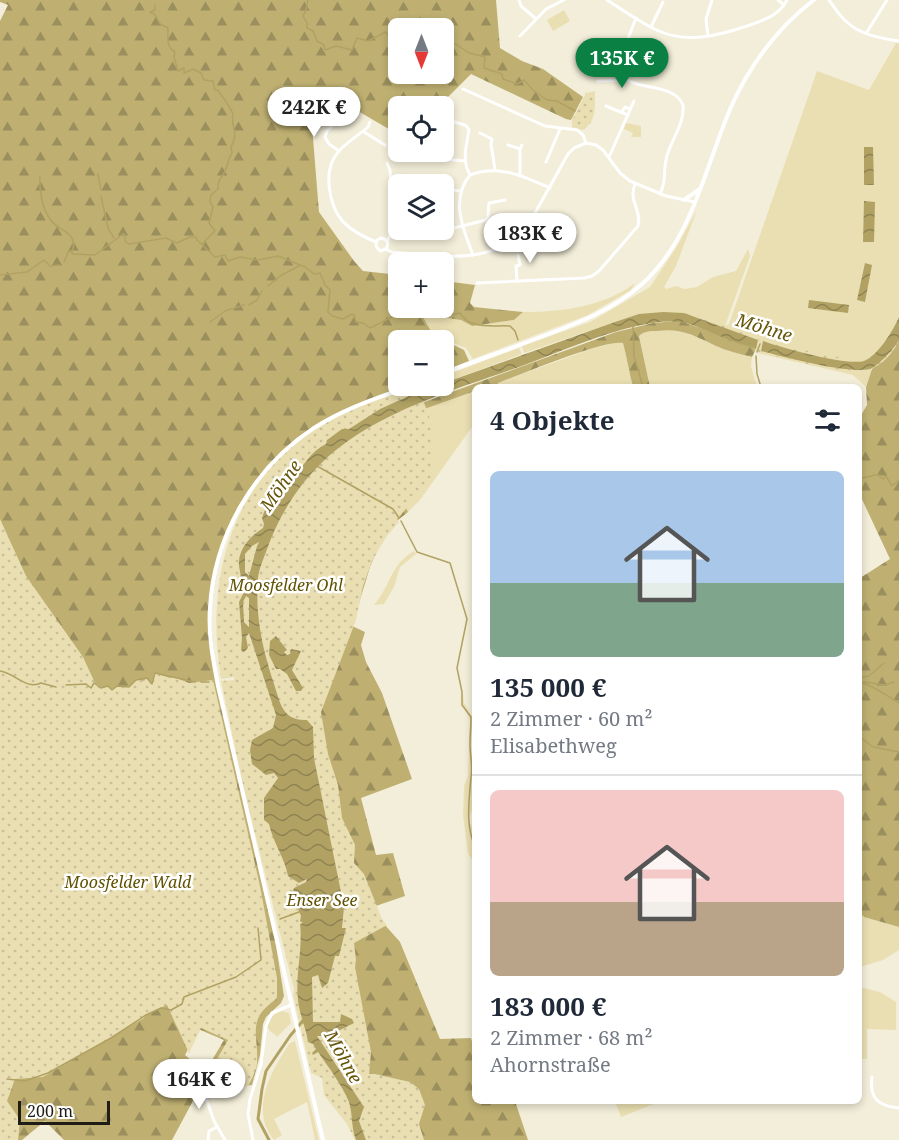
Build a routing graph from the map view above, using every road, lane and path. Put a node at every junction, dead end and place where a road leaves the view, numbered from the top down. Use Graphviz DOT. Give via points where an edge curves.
graph roads {
  1 [pos="519,0"];
  2 [pos="564,0"];
  3 [pos="607,0"];
  4 [pos="712,0"];
  5 [pos="778,0"];
  6 [pos="787,0"];
  7 [pos="814,0"];
  8 [pos="829,0"];
  9 [pos="887,0"];
  10 [pos="663,2"];
  11 [pos="784,5"];
  12 [pos="536,18"];
  13 [pos="636,18"];
  14 [pos="651,27"];
  15 [pos="867,32"];
  16 [pos="520,36"];
  17 [pos="708,36"];
  18 [pos="899,41"];
  19 [pos="626,80"];
  20 [pos="598,81"];
  21 [pos="463,89"];
  22 [pos="634,101"];
  23 [pos="606,106"];
  24 [pos="630,110"];
  25 [pos="622,112"];
  26 [pos="628,115"];
  27 [pos="340,118"];
  28 [pos="454,122"];
  29 [pos="370,123"];
  30 [pos="560,129"];
  31 [pos="363,131"];
  32 [pos="480,133"];
  33 [pos="586,143"];
  34 [pos="385,145"];
  35 [pos="508,145"];
  36 [pos="339,151"];
  37 [pos="609,157"];
  38 [pos="454,160"];
  39 [pos="465,161"];
  40 [pos="546,162"];
  41 [pos="387,163"];
  42 [pos="495,170"];
  43 [pos="520,174"];
  44 [pos="470,175"];
  45 [pos="635,184"];
  46 [pos="550,188"];
  47 [pos="700,188"];
  48 [pos="454,190"];
  49 [pos="460,191"];
  50 [pos="660,194"];
  51 [pos="505,200"];
  52 [pos="684,200"];
  53 [pos="695,202"];
  54 [pos="463,225"];
  55 [pos="454,228"];
  56 [pos="387,241"];
  57 [pos="376,242"];
  58 [pos="386,249"];
  59 [pos="518,255"];
  60 [pos="473,256"];
  61 [pos="516,281"];
  62 [pos="477,283"];
  63 [pos="454,369"];
  64 [pos="388,394"];
  65 [pos="291,1005"];
  66 [pos="872,1077"];
  67 [pos="201,1084"];
  68 [pos="899,1108"];
  69 [pos="217,1127"];
  70 [pos="208,1140"];
  71 [pos="225,1140"];
  72 [pos="254,1140"];
  73 [pos="323,1140"];
  1 -- 12 [label="street"];
  2 -- 12 [label="street"];
  3 -- 13 [label="street"];
  4 -- 17 [label="street" via="706,19"];
  5 -- 11 [label="street"];
  6 -- 11 [label="street"];
  7 -- 47 [label="main road" via="772,41 742,84"];
  8 -- 15 [label="street" via="847,22"];
  9 -- 15 [label="street"];
  10 -- 14 [label="street"];
  11 -- 17 [label="street" via="769,18"];
  12 -- 16 [label="street"];
  13 -- 14 [label="street"];
  13 -- 19 [label="street" via="619,62"];
  14 -- 17 [label="street" via="677,36"];
  15 -- 18 [label="street"];
  19 -- 20 [label="street"];
  19 -- 50 [label="street" via="676,95 683,105"];
  21 -- 30 [label="street"];
  22 -- 24 [label="street"];
  23 -- 25 [label="street"];
  24 -- 25 [label="street" via="625,107"];
  24 -- 26 [label="street"];
  25 -- 26 [label="street"];
  26 -- 37 [label="street"];
  27 -- 36 [label="street" via="325,137"];
  28 -- 39 [label="street" via="469,129"];
  29 -- 31 [label="street"];
  30 -- 33 [label="street" via="580,132"];
  30 -- 40 [label="street"];
  31 -- 34 [label="street"];
  31 -- 36 [label="street"];
  32 -- 42 [label="street" via="492,139"];
  33 -- 37 [label="street" via="600,147"];
  33 -- 46 [label="street" via="570,151"];
  35 -- 43 [label="street" via="521,147"];
  36 -- 57 [label="street" via="329,170 333,207 348,226"];
  37 -- 45 [label="street" via="620,173"];
  38 -- 39 [label="street"];
  39 -- 44 [label="street"];
  41 -- 56 [label="street" via="391,219"];
  42 -- 43 [label="street"];
  42 -- 44 [label="street"];
  43 -- 46 [label="street"];
  44 -- 49 [label="street"];
  45 -- 50 [label="street"];
  45 -- 61 [label="street" via="632,196 638,226 595,274 585,278"];
  46 -- 60 [label="street" via="523,231 497,248"];
  47 -- 52 [label="main road"];
  47 -- 53 [label="main road"];
  48 -- 49 [label="street"];
  49 -- 54 [label="street"];
  50 -- 52 [label="street"];
  51 -- 54 [label="street" via="489,203 488,219"];
  52 -- 53 [label="street"];
  53 -- 63 [label="main road" via="663,261 623,299 575,324"];
  54 -- 55 [label="street"];
  54 -- 60 [label="street"];
  56 -- 57 [label="street" via="381,238"];
  56 -- 58 [label="street"];
  57 -- 58 [label="street" via="379,250"];
  58 -- 60 [label="street"];
  59 -- 61 [label="street"];
  61 -- 62 [label="street"];
  64 -- 65 [label="main road" via="326,421 282,453 243,501 224,539 214,576 210,624 215,670"];
  65 -- 72 [label="street" via="272,1013 266,1026 248,1114"];
  65 -- 73 [label="main road"];
  66 -- 68 [label="street" via="879,1103"];
  67 -- 69 [label="street"];
  69 -- 70 [label="street" via="209,1131"];
  69 -- 71 [label="street"];
}
